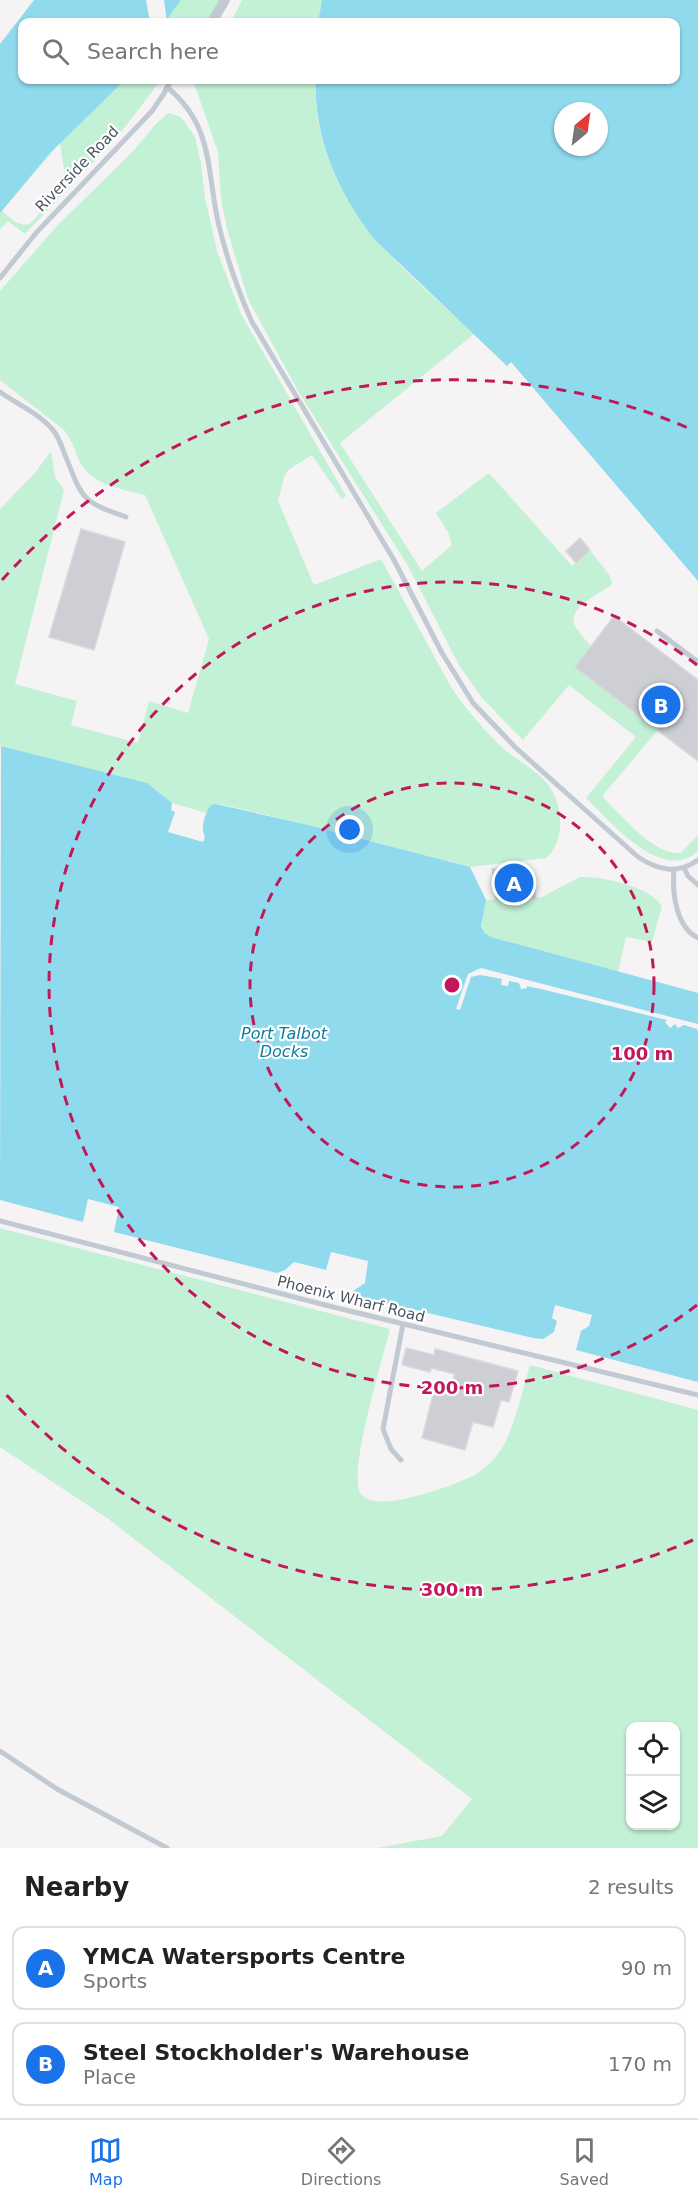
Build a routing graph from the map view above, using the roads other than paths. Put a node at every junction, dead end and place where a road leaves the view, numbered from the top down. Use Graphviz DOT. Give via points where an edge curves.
graph roads {
  1 [pos="225,0"];
  2 [pos="214,18"];
  3 [pos="169,84"];
  4 [pos="167,87"];
  5 [pos="0,278"];
  6 [pos="0,392"];
  7 [pos="126,517"];
  8 [pos="657,631"];
  9 [pos="698,662"];
  10 [pos="698,860"];
  11 [pos="684,868"];
  12 [pos="674,870"];
  13 [pos="698,885"];
  14 [pos="698,938"];
  15 [pos="0,1221"];
  16 [pos="403,1324"];
  17 [pos="698,1395"];
  18 [pos="401,1460"];
  19 [pos="0,1750"];
  20 [pos="167,1848"];
  1 -- 2 [label="street"];
  3 -- 4 [label="lane, Riverside Road"];
  4 -- 5 [label="lane, Riverside Road" via="145,119 36,233"];
  4 -- 12 [label="lane" via="192,112 202,135 221,232 252,322 394,561 465,691 503,736 624,846 648,863"];
  6 -- 7 [label="lane" via="51,428 78,490 87,500"];
  8 -- 9 [label="lane"];
  10 -- 11 [label="lane"];
  11 -- 12 [label="lane"];
  11 -- 13 [label="lane"];
  12 -- 14 [label="lane" via="674,892 681,920 687,931"];
  15 -- 16 [label="lane, Phoenix Wharf Road"];
  16 -- 17 [label="lane, Phoenix Wharf Road"];
  16 -- 18 [label="lane" via="383,1429 390,1449"];
  19 -- 20 [label="lane" via="57,1789"];
}
